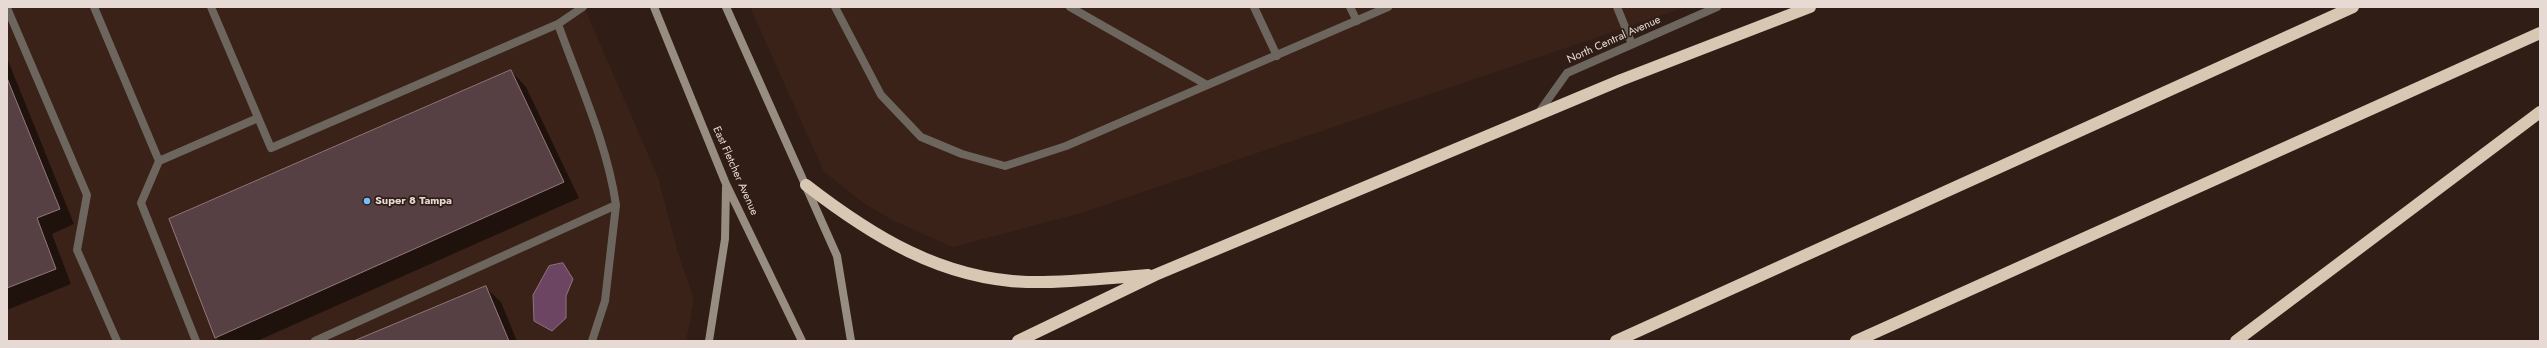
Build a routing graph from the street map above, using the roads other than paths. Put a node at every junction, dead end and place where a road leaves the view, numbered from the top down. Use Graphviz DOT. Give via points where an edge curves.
graph roads {
  1 [pos="94,7"];
  2 [pos="211,7"];
  3 [pos="654,7"];
  4 [pos="726,7"];
  5 [pos="835,7"];
  6 [pos="1070,7"];
  7 [pos="1254,7"];
  8 [pos="1350,7"];
  9 [pos="1388,7"];
  10 [pos="1617,7"];
  11 [pos="1717,7"];
  12 [pos="1810,7"];
  13 [pos="2353,7"];
  14 [pos="7,8"];
  15 [pos="581,8"];
  16 [pos="1357,21"];
  17 [pos="558,24"];
  18 [pos="2540,33"];
  19 [pos="1632,44"];
  20 [pos="1277,56"];
  21 [pos="1207,85"];
  22 [pos="2540,112"];
  23 [pos="1537,115"];
  24 [pos="258,118"];
  25 [pos="159,161"];
  26 [pos="726,184"];
  27 [pos="806,185"];
  28 [pos="616,205"];
  29 [pos="1155,275"];
  30 [pos="117,341"];
  31 [pos="196,341"];
  32 [pos="315,341"];
  33 [pos="592,341"];
  34 [pos="708,341"];
  35 [pos="802,341"];
  36 [pos="851,341"];
  37 [pos="1018,341"];
  38 [pos="1616,341"];
  39 [pos="1856,341"];
  40 [pos="2236,341"];
  1 -- 25 [label="street"];
  2 -- 24 [label="street"];
  3 -- 26 [label="main road, East Fletcher Avenue"];
  4 -- 27 [label="main road"];
  5 -- 21 [label="street" via="881,95 921,137 962,154 1005,166 1066,146"];
  6 -- 21 [label="street"];
  7 -- 20 [label="street"];
  8 -- 16 [label="street"];
  9 -- 16 [label="street"];
  10 -- 19 [label="street"];
  11 -- 19 [label="street, North Central Avenue"];
  12 -- 23 [label="highway"];
  13 -- 38 [label="highway"];
  14 -- 30 [label="street" via="87,195 77,250"];
  15 -- 17 [label="street"];
  16 -- 20 [label="street"];
  17 -- 24 [label="street" via="271,148"];
  17 -- 28 [label="street" via="603,150"];
  18 -- 39 [label="highway"];
  19 -- 23 [label="street, North Central Avenue" via="1566,73"];
  20 -- 21 [label="street"];
  22 -- 40 [label="highway"];
  23 -- 29 [label="highway"];
  24 -- 25 [label="street"];
  25 -- 31 [label="street" via="141,203"];
  26 -- 34 [label="main road" via="725,239"];
  26 -- 35 [label="main road, East Fletcher Avenue"];
  27 -- 29 [label="highway" via="851,220 882,239 922,259 960,272 1025,282"];
  27 -- 36 [label="main road" via="837,256"];
  28 -- 32 [label="street"];
  28 -- 33 [label="street" via="605,301"];
  29 -- 37 [label="highway"];
}
